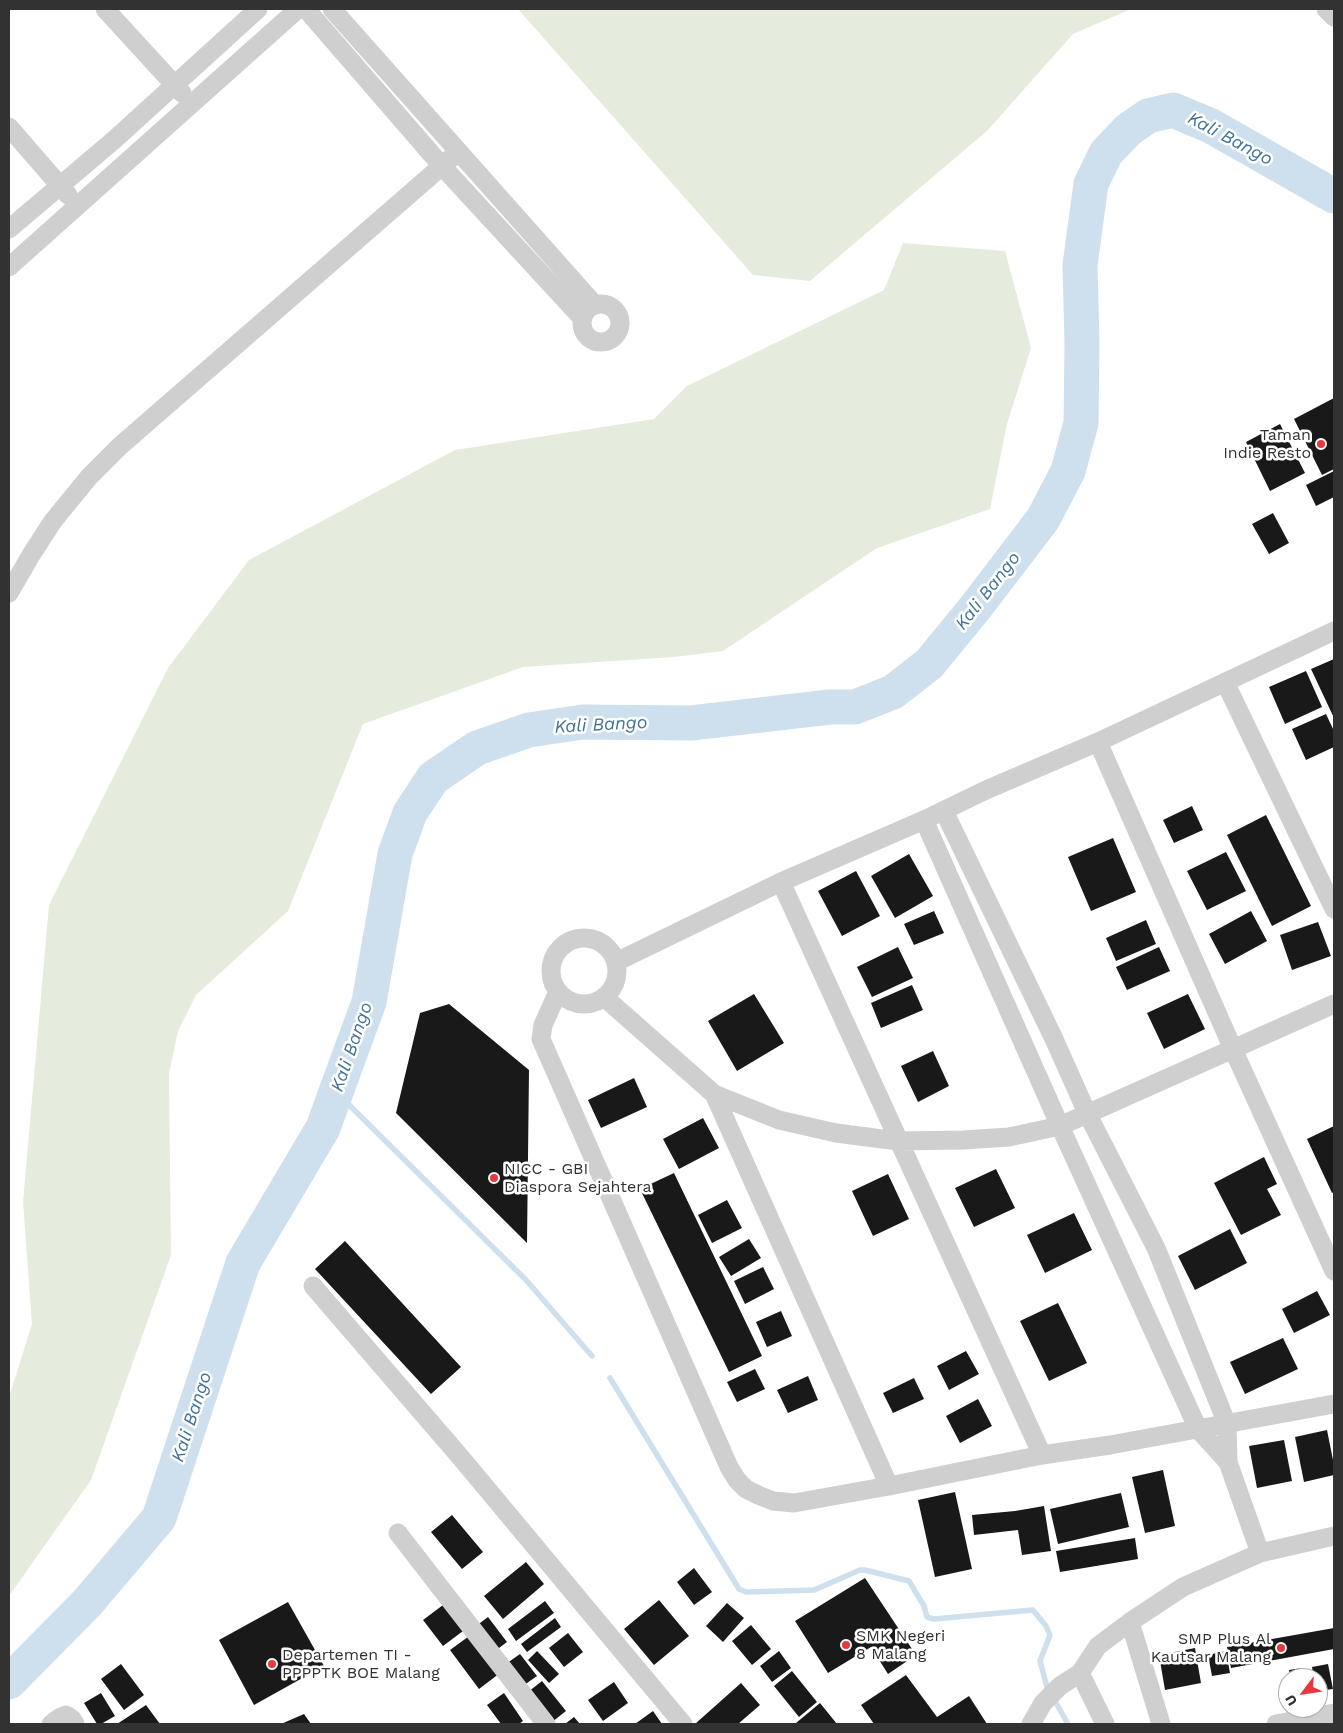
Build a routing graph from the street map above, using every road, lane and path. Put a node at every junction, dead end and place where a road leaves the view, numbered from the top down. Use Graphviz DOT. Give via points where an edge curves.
graph roads {
  1 [pos="105,9"];
  2 [pos="258,9"];
  3 [pos="298,9"];
  4 [pos="306,9"];
  5 [pos="332,9"];
  6 [pos="1326,9"];
  7 [pos="1334,18"];
  8 [pos="175,84"];
  9 [pos="192,104"];
  10 [pos="9,127"];
  11 [pos="458,152"];
  12 [pos="441,165"];
  13 [pos="59,186"];
  14 [pos="78,205"];
  15 [pos="9,229"];
  16 [pos="9,267"];
  17 [pos="9,593"];
  18 [pos="1334,632"];
  19 [pos="1225,682"];
  20 [pos="1098,742"];
  21 [pos="944,811"];
  22 [pos="924,820"];
  23 [pos="781,882"];
  24 [pos="1334,909"];
  25 [pos="616,962"];
  26 [pos="558,992"];
  27 [pos="604,997"];
  28 [pos="1334,1004"];
  29 [pos="1234,1049"];
  30 [pos="714,1094"];
  31 [pos="1087,1113"];
  32 [pos="1060,1126"];
  33 [pos="898,1141"];
  34 [pos="1334,1271"];
  35 [pos="312,1286"];
  36 [pos="1334,1404"];
  37 [pos="1227,1424"];
  38 [pos="1198,1430"];
  39 [pos="1042,1454"];
  40 [pos="1228,1462"];
  41 [pos="889,1486"];
  42 [pos="398,1533"];
  43 [pos="1334,1536"];
  44 [pos="1260,1553"];
  45 [pos="1130,1622"];
  46 [pos="1080,1673"];
  47 [pos="1334,1713"];
  48 [pos="1031,1723"];
  49 [pos="51,1724"];
  50 [pos="75,1724"];
  51 [pos="546,1724"];
  52 [pos="683,1724"];
  53 [pos="1105,1724"];
  54 [pos="1161,1724"];
  55 [pos="1276,1724"];
  1 -- 8 [label="street"];
  2 -- 8 [label="street"];
  3 -- 9 [label="street"];
  4 -- 12 [label="street"];
  5 -- 11 [label="street"];
  6 -- 7 [label="street"];
  8 -- 9 [label="street"];
  8 -- 13 [label="street"];
  9 -- 14 [label="street"];
  10 -- 13 [label="street"];
  11 -- 12 [label="street"];
  11 -- 12 [label="street" via="588,311"];
  12 -- 17 [label="street" via="120,446 53,521"];
  13 -- 14 [label="street"];
  13 -- 15 [label="street"];
  14 -- 16 [label="street"];
  18 -- 19 [label="street"];
  19 -- 20 [label="street"];
  19 -- 24 [label="street"];
  20 -- 21 [label="street"];
  20 -- 29 [label="street"];
  21 -- 22 [label="street"];
  21 -- 31 [label="street"];
  22 -- 23 [label="street"];
  22 -- 32 [label="street"];
  23 -- 25 [label="street"];
  23 -- 33 [label="street"];
  25 -- 26 [label="street" via="600,942 575,939 555,955 551,967 552,980"];
  25 -- 27 [label="street" via="613,988"];
  26 -- 27 [label="street" via="580,1004 593,1003"];
  26 -- 41 [label="street" via="543,1025 541,1039 737,1480 758,1496 794,1503"];
  27 -- 30 [label="street"];
  28 -- 29 [label="street"];
  29 -- 31 [label="street"];
  29 -- 34 [label="street"];
  30 -- 33 [label="street" via="779,1120 836,1133"];
  30 -- 41 [label="street"];
  31 -- 32 [label="street"];
  31 -- 37 [label="street" via="1156,1248"];
  32 -- 33 [label="street" via="1009,1137"];
  32 -- 38 [label="street"];
  33 -- 39 [label="street"];
  35 -- 52 [label="street" via="462,1459"];
  36 -- 37 [label="street"];
  37 -- 38 [label="street"];
  37 -- 40 [label="street"];
  38 -- 39 [label="street"];
  38 -- 40 [label="street"];
  39 -- 41 [label="street"];
  40 -- 44 [label="street"];
  42 -- 51 [label="street"];
  43 -- 44 [label="street"];
  44 -- 45 [label="street" via="1183,1587"];
  45 -- 46 [label="street" via="1098,1646"];
  45 -- 54 [label="street"];
  46 -- 48 [label="street"];
  46 -- 53 [label="street"];
  47 -- 55 [label="street"];
  49 -- 50 [label="street" via="66,1715"];
}
